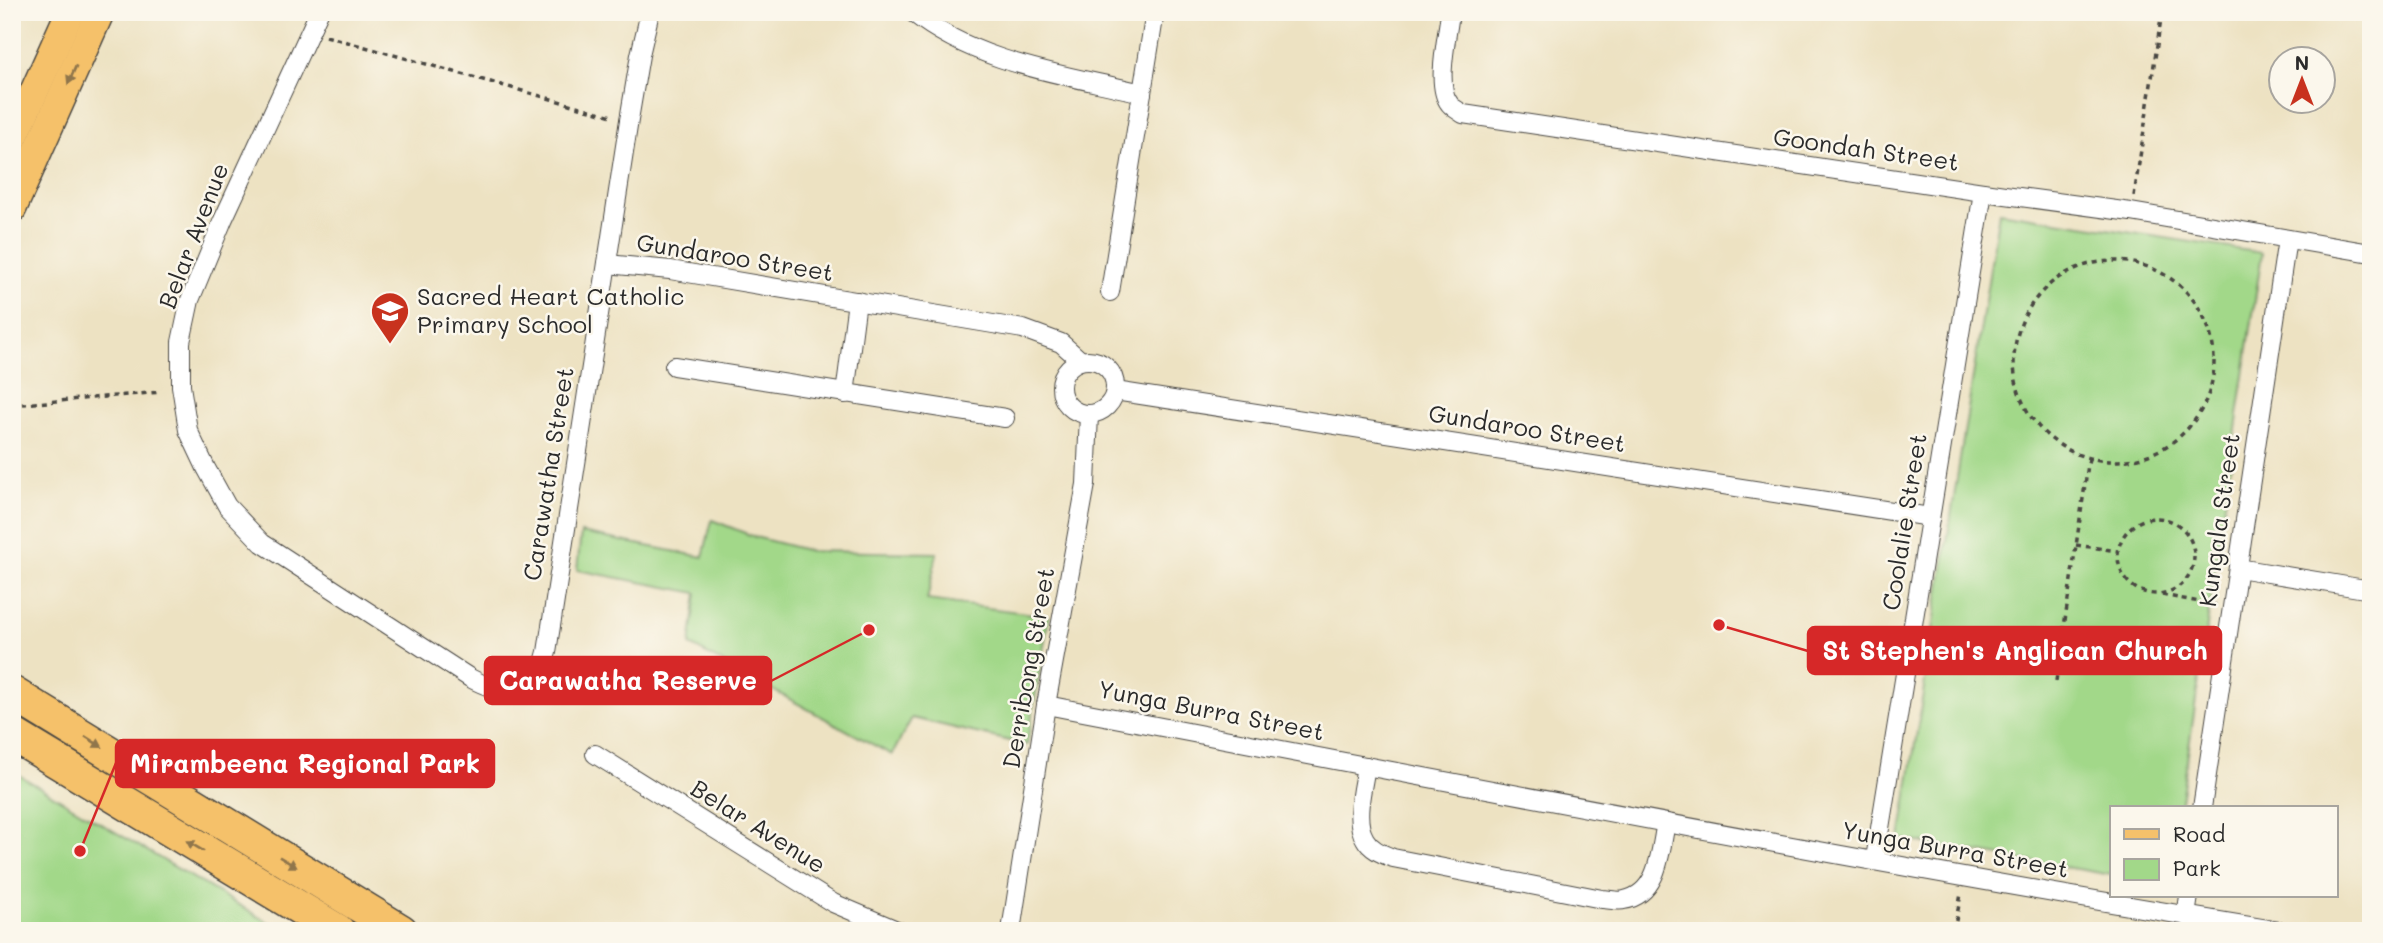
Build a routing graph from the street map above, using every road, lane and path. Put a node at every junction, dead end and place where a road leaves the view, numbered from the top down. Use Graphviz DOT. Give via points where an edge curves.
graph roads {
  1 [pos="70,12"];
  2 [pos="100,12"];
  3 [pos="320,12"];
  4 [pos="650,12"];
  5 [pos="912,12"];
  6 [pos="1155,12"];
  7 [pos="1450,12"];
  8 [pos="2162,12"];
  9 [pos="311,31"];
  10 [pos="1142,93"];
  11 [pos="629,121"];
  12 [pos="13,136"];
  13 [pos="1983,192"];
  14 [pos="12,209"];
  15 [pos="2131,212"];
  16 [pos="2287,239"];
  17 [pos="2371,253"];
  18 [pos="607,264"];
  19 [pos="1110,292"];
  20 [pos="857,301"];
  21 [pos="1080,360"];
  22 [pos="674,366"];
  23 [pos="1115,391"];
  24 [pos="160,392"];
  25 [pos="845,394"];
  26 [pos="12,405"];
  27 [pos="1089,414"];
  28 [pos="1005,418"];
  29 [pos="2089,458"];
  30 [pos="1930,517"];
  31 [pos="2076,545"];
  32 [pos="2118,551"];
  33 [pos="2238,568"];
  34 [pos="2371,590"];
  35 [pos="2157,594"];
  36 [pos="2232,608"];
  37 [pos="12,674"];
  38 [pos="2056,681"];
  39 [pos="524,688"];
  40 [pos="24,699"];
  41 [pos="1046,705"];
  42 [pos="12,734"];
  43 [pos="595,754"];
  44 [pos="1366,765"];
  45 [pos="2202,806"];
  46 [pos="1666,823"];
  47 [pos="1875,859"];
  48 [pos="1964,878"];
  49 [pos="2189,898"];
  50 [pos="2186,916"];
  51 [pos="338,931"];
  52 [pos="401,931"];
  53 [pos="899,931"];
  54 [pos="1011,931"];
  55 [pos="1954,931"];
  56 [pos="2278,931"];
  1 -- 12 [label="main road"];
  2 -- 14 [label="main road, one-way"];
  3 -- 9 [label="street, Belar Avenue"];
  4 -- 11 [label="street, Carawatha Street"];
  5 -- 10 [label="street" via="966,47"];
  6 -- 10 [label="street"];
  7 -- 13 [label="street, Goondah Street" via="1444,88 1448,103 1462,114"];
  8 -- 15 [label="path"];
  9 -- 11 [label="path"];
  9 -- 39 [label="street, Belar Avenue" via="190,300 181,342 188,430 227,506 262,543 470,678 497,689"];
  10 -- 19 [label="street"];
  11 -- 18 [label="street, Carawatha Street"];
  13 -- 15 [label="street, Goondah Street"];
  13 -- 30 [label="street, Coolalie Street"];
  15 -- 16 [label="street, Goondah Street"];
  16 -- 17 [label="street, Goondah Street"];
  16 -- 33 [label="street, Kungala Street"];
  18 -- 20 [label="street, Gundaroo Street"];
  18 -- 39 [label="street, Carawatha Street" via="547,652 543,669"];
  20 -- 21 [label="street, Gundaroo Street" via="1023,329 1061,343"];
  20 -- 25 [label="street, Gundaroo Street"];
  21 -- 23 [label="street" via="1106,366"];
  21 -- 27 [label="street" via="1066,370 1062,395 1072,409"];
  22 -- 25 [label="street"];
  23 -- 27 [label="street" via="1106,407"];
  23 -- 30 [label="street, Gundaroo Street"];
  24 -- 26 [label="path"];
  25 -- 28 [label="street"];
  27 -- 41 [label="street, Derribong Street" via="1086,484"];
  29 -- 29 [label="path" via="2118,461 2150,455 2179,438 2201,413 2213,382 2214,349 2205,317 2186,290 2159,271 2127,261 2083,266 2063,274 2037,295 2020,324 2013,356 2017,389 2031,419 2055,443"];
  29 -- 31 [label="path"];
  30 -- 47 [label="street, Coolalie Street"];
  31 -- 32 [label="path"];
  31 -- 38 [label="path"];
  32 -- 35 [label="path" via="2118,564 2132,586"];
  32 -- 35 [label="path" via="2122,539 2138,522 2162,518 2183,529 2194,550 2190,575 2170,592"];
  33 -- 34 [label="street"];
  33 -- 36 [label="street, Kungala Street"];
  35 -- 36 [label="path"];
  36 -- 45 [label="street, Kungala Street"];
  37 -- 40 [label="highway"];
  40 -- 52 [label="highway, one-way"];
  41 -- 44 [label="street, Yunga Burra Street"];
  41 -- 54 [label="street, Derribong Street"];
  51 -- 42 [label="highway, one-way"];
  43 -- 53 [label="street, Belar Avenue" via="833,903"];
  44 -- 46 [label="street, Yunga Burra Street"];
  44 -- 46 [label="street" via="1360,821 1364,839 1377,851 1393,858 1602,899 1623,901 1640,895 1650,884"];
  46 -- 47 [label="street, Yunga Burra Street"];
  47 -- 48 [label="street, Yunga Burra Street"];
  48 -- 50 [label="street, Yunga Burra Street"];
  48 -- 55 [label="path"];
  49 -- 50 [label="street"];
  50 -- 56 [label="street, Yunga Burra Street"];
}
